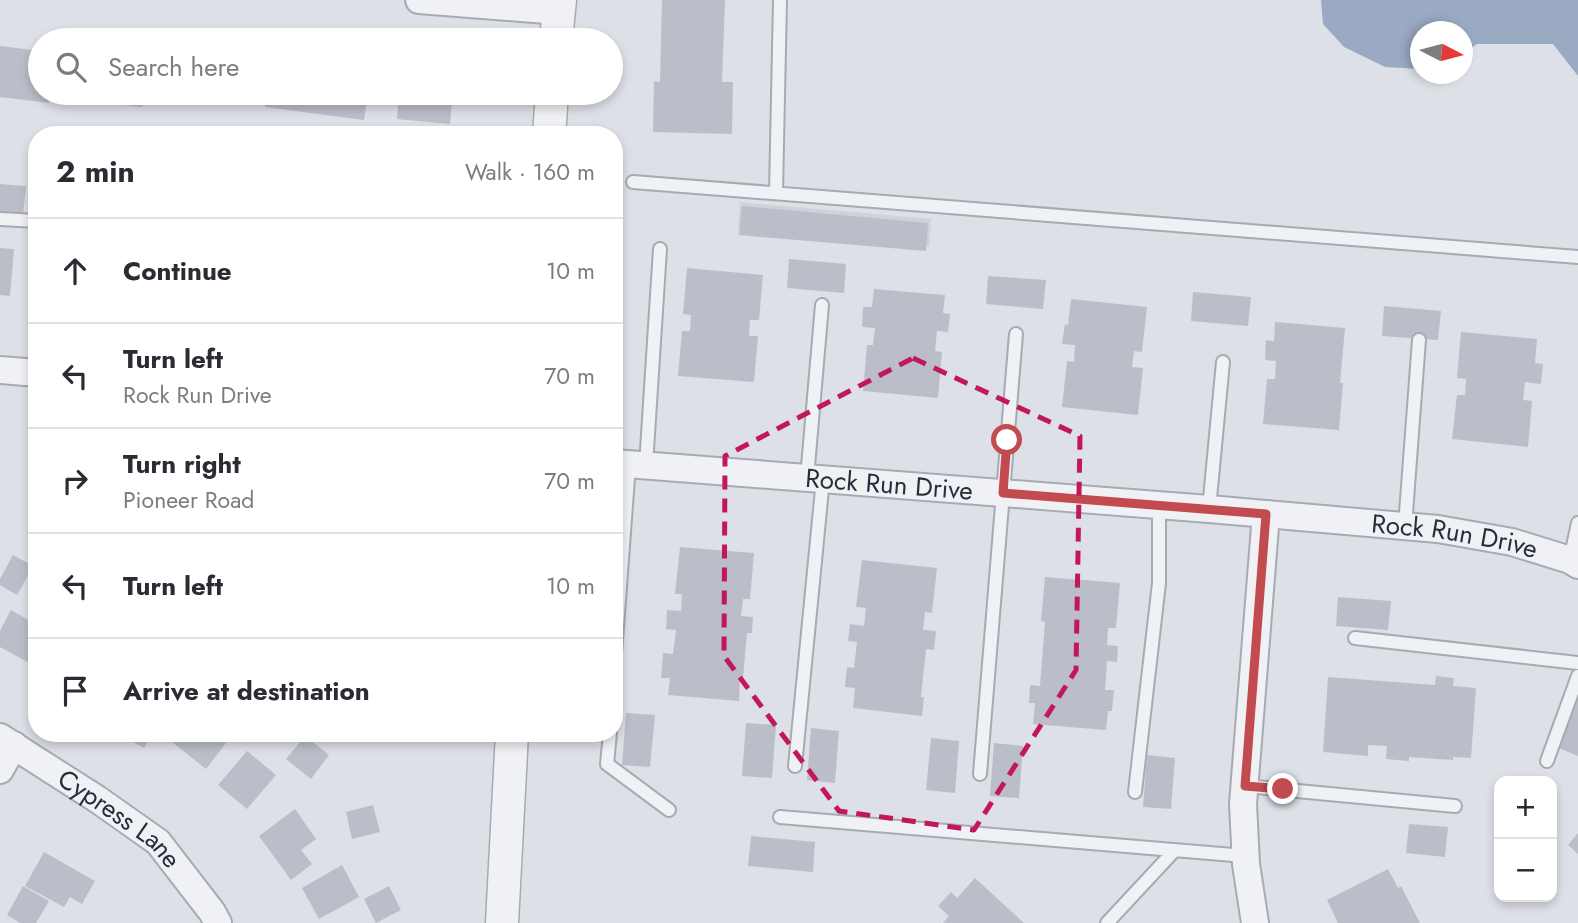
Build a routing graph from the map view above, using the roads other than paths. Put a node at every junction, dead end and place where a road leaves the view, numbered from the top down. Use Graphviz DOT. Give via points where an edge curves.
graph roads {
  1 [pos="419,0"];
  2 [pos="780,0"];
  3 [pos="558,17"];
  4 [pos="551,105"];
  5 [pos="550,126"];
  6 [pos="633,182"];
  7 [pos="776,193"];
  8 [pos="0,219"];
  9 [pos="28,221"];
  10 [pos="660,249"];
  11 [pos="1578,257"];
  12 [pos="821,305"];
  13 [pos="1016,334"];
  14 [pos="1419,340"];
  15 [pos="1223,362"];
  16 [pos="0,370"];
  17 [pos="28,372"];
  18 [pos="630,464"];
  19 [pos="815,478"];
  20 [pos="1003,493"];
  21 [pos="1159,505"];
  22 [pos="1209,509"];
  23 [pos="1266,514"];
  24 [pos="1578,523"];
  25 [pos="1405,526"];
  26 [pos="623,553"];
  27 [pos="1574,562"];
  28 [pos="1355,638"];
  29 [pos="1578,663"];
  30 [pos="1578,676"];
  31 [pos="7,741"];
  32 [pos="512,742"];
  33 [pos="609,742"];
  34 [pos="1547,761"];
  35 [pos="795,766"];
  36 [pos="0,770"];
  37 [pos="980,774"];
  38 [pos="1245,786"];
  39 [pos="1135,792"];
  40 [pos="1455,806"];
  41 [pos="669,810"];
  42 [pos="780,817"];
  43 [pos="1175,850"];
  44 [pos="1245,856"];
  45 [pos="218,923"];
  46 [pos="502,923"];
  47 [pos="1107,923"];
  48 [pos="1255,923"];
  1 -- 3 [label="street"];
  2 -- 7 [label="lane"];
  4 -- 5 [label="street"];
  6 -- 7 [label="lane"];
  7 -- 11 [label="lane"];
  8 -- 9 [label="lane"];
  10 -- 18 [label="lane"];
  12 -- 19 [label="lane"];
  13 -- 20 [label="lane"];
  14 -- 25 [label="lane"];
  15 -- 22 [label="lane"];
  16 -- 17 [label="street"];
  18 -- 19 [label="street, Rock Run Drive"];
  18 -- 26 [label="lane"];
  19 -- 20 [label="street, Rock Run Drive"];
  19 -- 35 [label="lane"];
  20 -- 21 [label="street, Rock Run Drive"];
  20 -- 37 [label="lane"];
  21 -- 22 [label="street, Rock Run Drive"];
  21 -- 39 [label="lane" via="1159,583"];
  22 -- 23 [label="street, Rock Run Drive"];
  23 -- 25 [label="street, Rock Run Drive"];
  23 -- 38 [label="street"];
  24 -- 27 [label="lane"];
  25 -- 27 [label="street, Rock Run Drive" via="1512,542"];
  28 -- 29 [label="lane"];
  30 -- 34 [label="lane"];
  31 -- 36 [label="street"];
  31 -- 45 [label="street, Cypress Lane" via="158,842"];
  32 -- 46 [label="street"];
  33 -- 41 [label="lane" via="607,764"];
  38 -- 40 [label="lane"];
  38 -- 44 [label="street"];
  42 -- 43 [label="lane"];
  43 -- 44 [label="lane"];
  43 -- 47 [label="lane"];
  44 -- 48 [label="street"];
}
